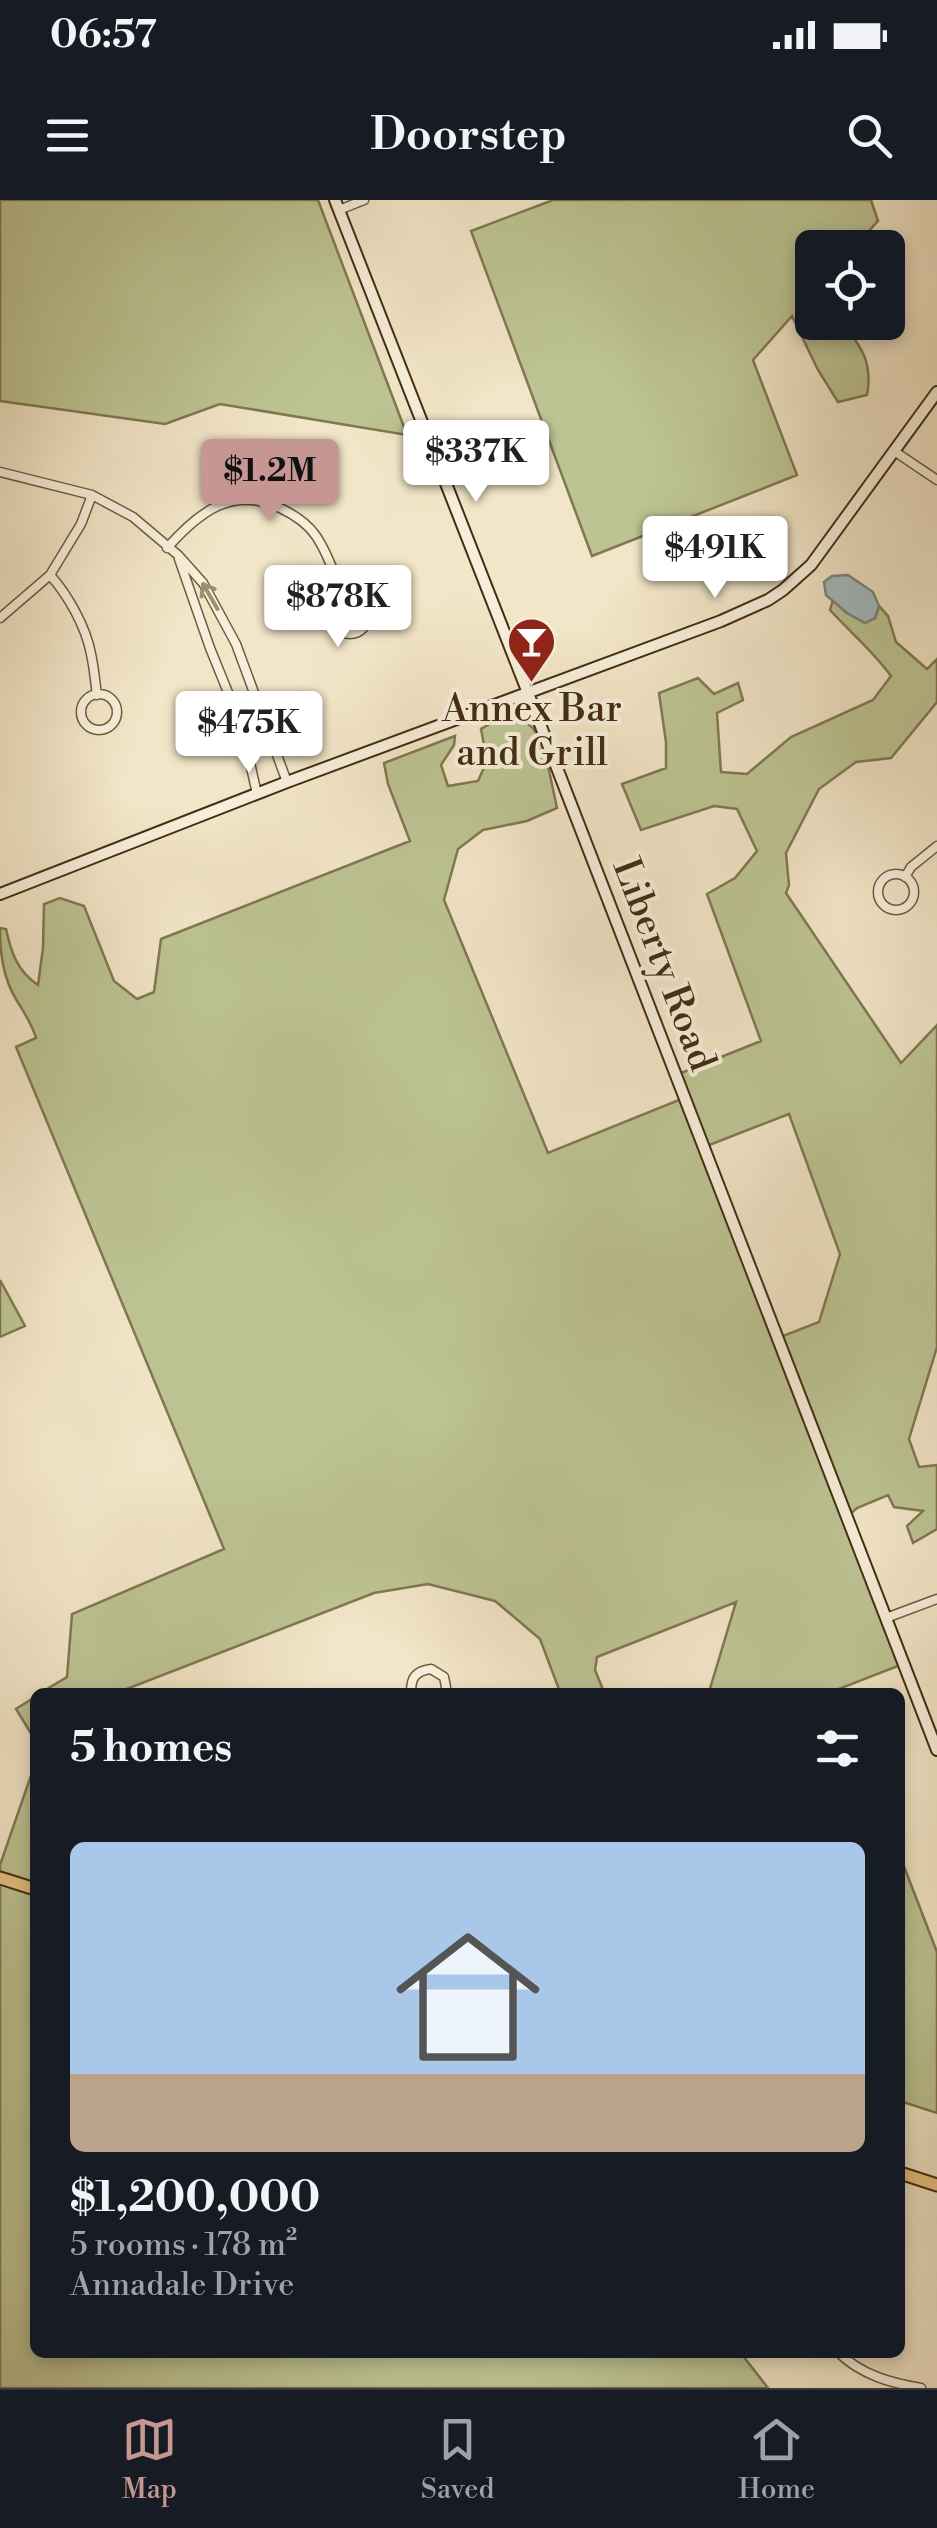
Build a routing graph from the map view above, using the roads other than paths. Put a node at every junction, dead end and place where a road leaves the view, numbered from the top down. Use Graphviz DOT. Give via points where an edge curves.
graph roads {
  1 [pos="364,200"];
  2 [pos="337,205"];
  3 [pos="937,392"];
  4 [pos="894,452"];
  5 [pos="0,472"];
  6 [pos="937,480"];
  7 [pos="92,494"];
  8 [pos="167,548"];
  9 [pos="178,555"];
  10 [pos="50,576"];
  11 [pos="345,600"];
  12 [pos="0,618"];
  13 [pos="528,692"];
  14 [pos="97,694"];
  15 [pos="259,708"];
  16 [pos="238,715"];
  17 [pos="287,782"];
  18 [pos="256,794"];
  19 [pos="937,846"];
  20 [pos="905,878"];
  21 [pos="0,894"];
  22 [pos="937,1598"];
  23 [pos="886,1618"];
  24 [pos="411,1688"];
  25 [pos="445,1688"];
  26 [pos="937,1750"];
  27 [pos="0,1878"];
  28 [pos="30,1887"];
  29 [pos="905,2174"];
  30 [pos="937,2184"];
  31 [pos="845,2358"];
  32 [pos="921,2388"];
  1 -- 2 [label="street"];
  2 -- 13 [label="street, Liberty Road"];
  3 -- 4 [label="street"];
  4 -- 6 [label="street"];
  4 -- 13 [label="street" via="812,565 768,600"];
  5 -- 7 [label="street"];
  7 -- 8 [label="street" via="133,517"];
  7 -- 10 [label="street"];
  8 -- 9 [label="street"];
  8 -- 11 [label="street" via="213,507 243,499 266,502 315,534"];
  15 -- 9 [label="street, one-way" via="236,644 203,583"];
  9 -- 16 [label="street"];
  10 -- 12 [label="street"];
  10 -- 14 [label="street" via="91,650"];
  11 -- 11 [label="street" via="336,606 334,623 346,634 358,632 368,613 362,603"];
  13 -- 17 [label="street"];
  13 -- 23 [label="street, Liberty Road"];
  14 -- 14 [label="street" via="116,708 112,725 100,730 81,714"];
  15 -- 16 [label="street" via="246,703"];
  15 -- 17 [label="street"];
  16 -- 18 [label="street"];
  17 -- 18 [label="street"];
  18 -- 21 [label="street"];
  19 -- 20 [label="street"];
  20 -- 20 [label="street" via="914,888 912,901 889,909 879,898 882,882 898,874"];
  22 -- 23 [label="street"];
  23 -- 26 [label="street, Liberty Road"];
  24 -- 25 [label="street" via="414,1676 431,1668 444,1677"];
  27 -- 28 [label="main road"];
  29 -- 30 [label="main road"];
  31 -- 32 [label="street" via="876,2377"];
}
